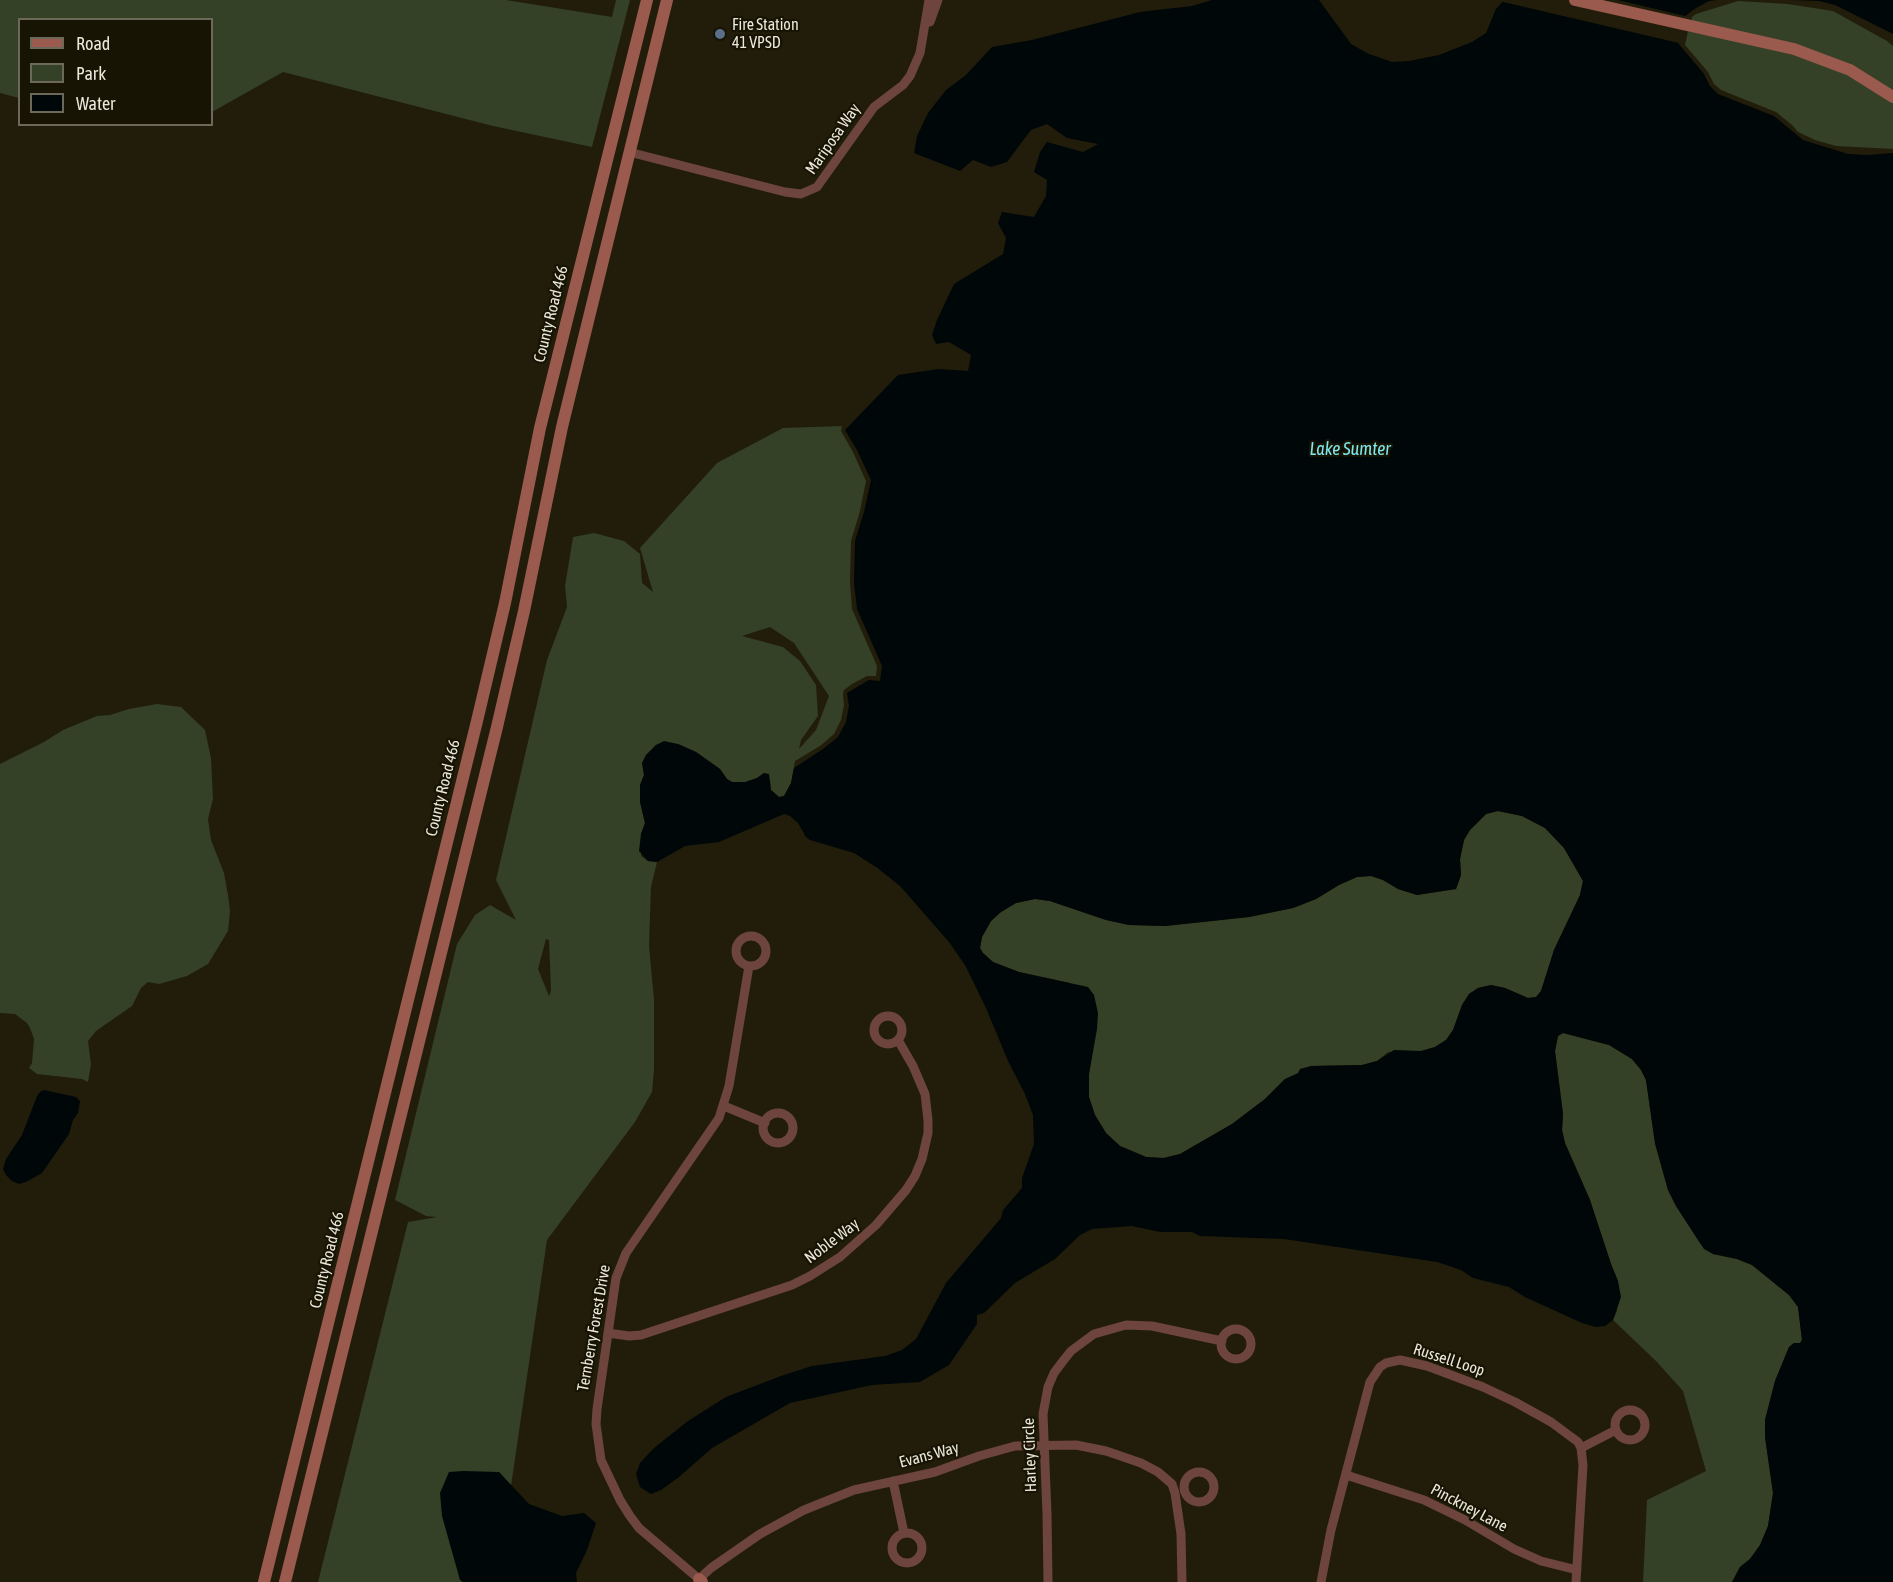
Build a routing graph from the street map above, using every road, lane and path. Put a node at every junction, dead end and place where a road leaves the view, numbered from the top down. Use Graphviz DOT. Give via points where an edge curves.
graph roads {
  1 [pos="647,0"];
  2 [pos="667,0"];
  3 [pos="929,0"];
  4 [pos="938,0"];
  5 [pos="1575,0"];
  6 [pos="922,41"];
  7 [pos="1893,97"];
  8 [pos="609,147"];
  9 [pos="629,152"];
  10 [pos="749,966"];
  11 [pos="898,1040"];
  12 [pos="724,1106"];
  13 [pos="765,1123"];
  14 [pos="608,1333"];
  15 [pos="1222,1341"];
  16 [pos="1616,1430"];
  17 [pos="1044,1444"];
  18 [pos="1581,1448"];
  19 [pos="1346,1475"];
  20 [pos="893,1480"];
  21 [pos="904,1533"];
  22 [pos="1577,1570"];
  23 [pos="700,1581"];
  24 [pos="264,1582"];
  25 [pos="285,1582"];
  26 [pos="1048,1582"];
  27 [pos="1182,1582"];
  28 [pos="1321,1582"];
  29 [pos="1576,1582"];
  1 -- 8 [label="main road, County Road 466"];
  2 -- 9 [label="main road"];
  3 -- 6 [label="street, Mariposa Way"];
  4 -- 6 [label="street, Mariposa Way"];
  5 -- 7 [label="main road" via="1794,49 1850,70"];
  6 -- 9 [label="street, Mariposa Way" via="910,76 874,106 823,181 809,191 785,192"];
  8 -- 9 [label="main road"];
  8 -- 24 [label="main road, County Road 466" via="540,428 474,732"];
  9 -- 25 [label="main road" via="562,427 497,727"];
  10 -- 12 [label="street, Ternberry Forest Drive"];
  11 -- 14 [label="street, Noble Way" via="925,1094 928,1133 915,1176 876,1225 840,1257 792,1285 641,1335"];
  12 -- 13 [label="street"];
  12 -- 14 [label="street, Ternberry Forest Drive" via="711,1131 626,1253 616,1278"];
  14 -- 23 [label="street, Ternberry Forest Drive" via="596,1424 604,1468 639,1528"];
  15 -- 17 [label="street, Harley Circle" via="1139,1324 1094,1334 1071,1351 1054,1373 1043,1414"];
  16 -- 18 [label="street"];
  17 -- 20 [label="street, Evans Way" via="1006,1448 943,1470"];
  17 -- 26 [label="street, Harley Circle"];
  17 -- 27 [label="street, Evans Way" via="1106,1451 1158,1472 1172,1484 1180,1492"];
  18 -- 19 [label="street, Russell Loop" via="1551,1422 1515,1402 1427,1366 1400,1360 1380,1367 1370,1382"];
  18 -- 22 [label="street"];
  19 -- 22 [label="street, Pinckney Lane" via="1424,1500 1514,1549"];
  19 -- 28 [label="street, Russell Loop"];
  20 -- 21 [label="street"];
  20 -- 23 [label="street, Evans Way" via="854,1490 788,1518 742,1545"];
  22 -- 29 [label="street"];
}
